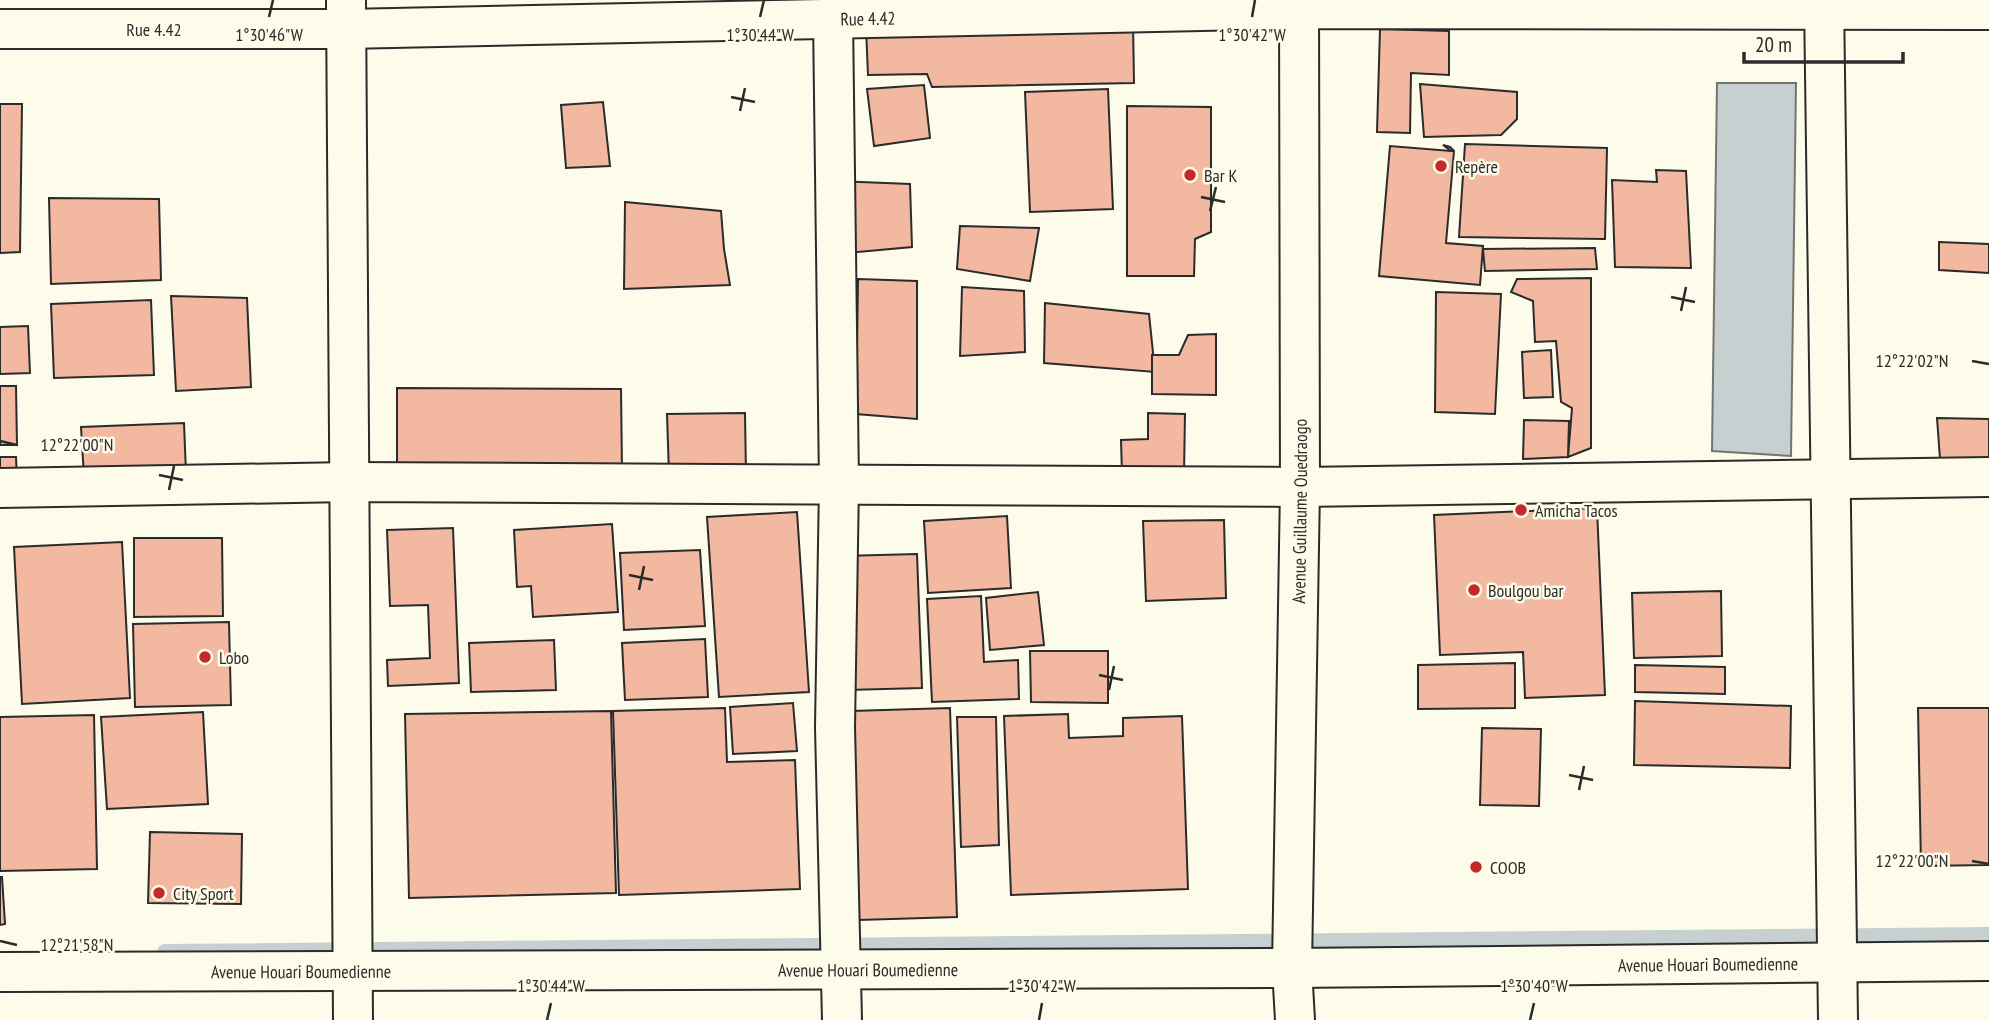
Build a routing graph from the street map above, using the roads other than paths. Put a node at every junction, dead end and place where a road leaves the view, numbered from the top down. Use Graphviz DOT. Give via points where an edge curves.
graph roads {
  1 [pos="1299,5"];
  2 [pos="1824,5"];
  3 [pos="1989,10"];
  4 [pos="346,14"];
  5 [pos="833,18"];
  6 [pos="0,29"];
  7 [pos="1989,477"];
  8 [pos="1830,479"];
  9 [pos="349,482"];
  10 [pos="839,485"];
  11 [pos="1300,487"];
  12 [pos="0,488"];
  13 [pos="1989,961"];
  14 [pos="1838,963"];
  15 [pos="1292,968"];
  16 [pos="841,969"];
  17 [pos="354,971"];
  18 [pos="0,972"];
  19 [pos="353,1020"];
  20 [pos="842,1020"];
  21 [pos="1295,1020"];
  22 [pos="1838,1020"];
  1 -- 2 [label="street, Rue 4.42"];
  1 -- 5 [label="street, Rue 4.42"];
  1 -- 11 [label="street, Avenue Guillaume Ouedraogo"];
  2 -- 3 [label="street, Rue 4.42"];
  2 -- 8 [label="street"];
  4 -- 5 [label="street, Rue 4.42"];
  4 -- 6 [label="street, Rue 4.42"];
  4 -- 9 [label="street"];
  5 -- 10 [label="street"];
  7 -- 8 [label="street"];
  8 -- 11 [label="street"];
  8 -- 14 [label="street"];
  9 -- 10 [label="street"];
  9 -- 12 [label="street"];
  9 -- 17 [label="street"];
  10 -- 11 [label="street"];
  10 -- 16 [label="street" via="835,727"];
  11 -- 15 [label="street, Avenue Guillaume Ouedraogo"];
  13 -- 14 [label="street, Avenue Houari Boumedienne"];
  14 -- 15 [label="street, Avenue Houari Boumedienne"];
  14 -- 22 [label="street"];
  15 -- 16 [label="street, Avenue Houari Boumedienne"];
  15 -- 21 [label="street, Avenue Guillaume Ouedraogo"];
  16 -- 17 [label="street, Avenue Houari Boumedienne"];
  16 -- 20 [label="street"];
  17 -- 18 [label="street, Avenue Houari Boumedienne"];
  17 -- 19 [label="street"];
}
